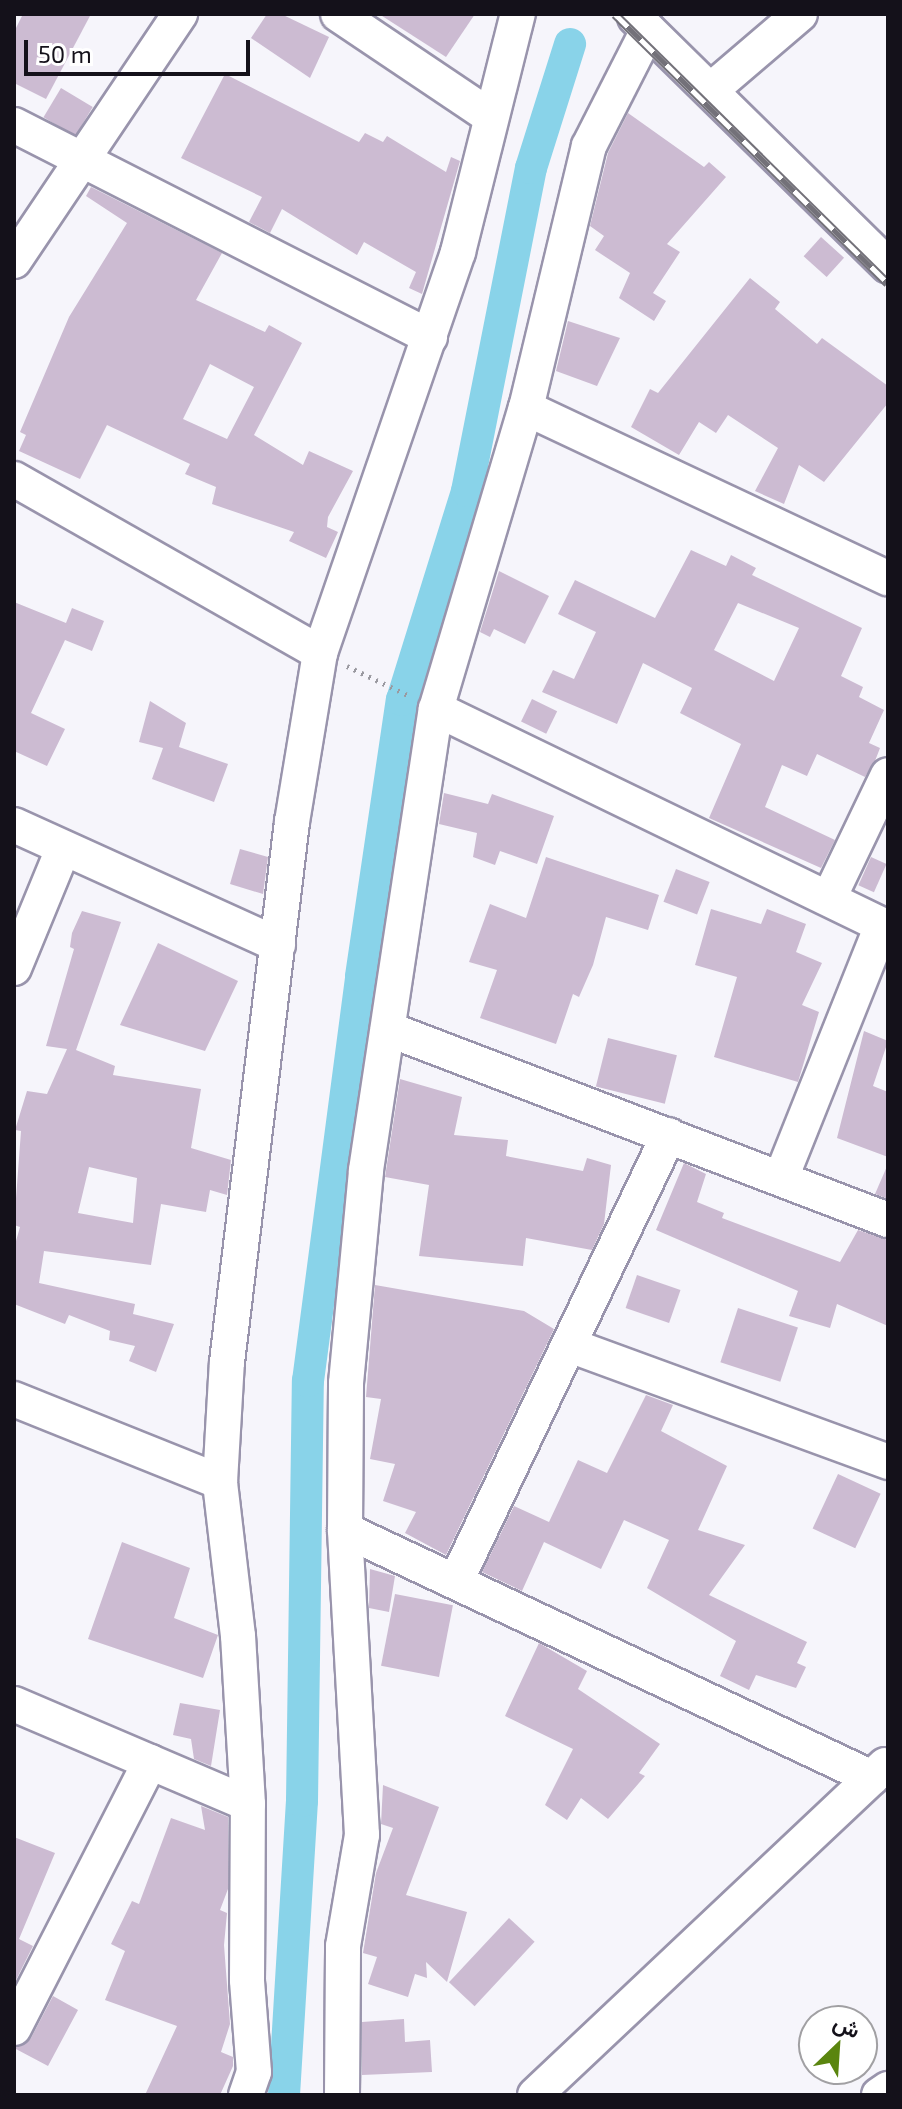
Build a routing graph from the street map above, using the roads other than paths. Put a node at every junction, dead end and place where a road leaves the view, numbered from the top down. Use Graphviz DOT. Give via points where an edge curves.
graph roads {
  1 [pos="180,14"];
  2 [pos="338,14"];
  3 [pos="518,14"];
  4 [pos="800,14"];
  5 [pos="640,22"];
  6 [pos="711,90"];
  7 [pos="490,116"];
  8 [pos="14,125"];
  9 [pos="82,160"];
  10 [pos="14,261"];
  11 [pos="888,266"];
  12 [pos="430,337"];
  13 [pos="526,408"];
  14 [pos="14,479"];
  15 [pos="888,578"];
  16 [pos="332,659"];
  17 [pos="429,705"];
  18 [pos="888,775"];
  19 [pos="14,825"];
  20 [pos="63,849"];
  21 [pos="829,898"];
  22 [pos="885,927"];
  23 [pos="278,945"];
  24 [pos="14,968"];
  25 [pos="388,1029"];
  26 [pos="669,1135"];
  27 [pos="781,1178"];
  28 [pos="888,1220"];
  29 [pos="569,1345"];
  30 [pos="14,1399"];
  31 [pos="888,1462"];
  32 [pos="220,1482"];
  33 [pos="345,1530"];
  34 [pos="456,1581"];
  35 [pos="14,1704"];
  36 [pos="150,1762"];
  37 [pos="880,1770"];
  38 [pos="248,1804"];
  39 [pos="14,2028"];
  40 [pos="888,2089"];
  41 [pos="246,2095"];
  42 [pos="342,2095"];
  43 [pos="535,2095"];
  44 [pos="879,2095"];
  1 -- 9 [label="street"];
  2 -- 7 [label="street"];
  3 -- 7 [label="street"];
  4 -- 6 [label="street"];
  5 -- 6 [label="street"];
  5 -- 13 [label="street" via="589,146"];
  6 -- 11 [label="street"];
  7 -- 12 [label="street" via="458,252"];
  8 -- 9 [label="street"];
  9 -- 10 [label="street"];
  9 -- 12 [label="street"];
  12 -- 16 [label="street"];
  13 -- 15 [label="street"];
  13 -- 17 [label="street"];
  14 -- 16 [label="street"];
  16 -- 23 [label="street"];
  17 -- 21 [label="street"];
  17 -- 25 [label="street"];
  18 -- 21 [label="street"];
  19 -- 20 [label="street"];
  20 -- 23 [label="street"];
  20 -- 24 [label="street"];
  21 -- 22 [label="street"];
  22 -- 27 [label="street"];
  23 -- 32 [label="street" via="227,1362"];
  25 -- 26 [label="street"];
  25 -- 33 [label="street" via="366,1170 346,1383"];
  26 -- 27 [label="street"];
  26 -- 29 [label="street"];
  27 -- 28 [label="street"];
  29 -- 31 [label="street"];
  29 -- 34 [label="street"];
  30 -- 32 [label="street"];
  32 -- 38 [label="street" via="238,1636"];
  33 -- 34 [label="street"];
  33 -- 42 [label="street" via="362,1835 343,1946"];
  34 -- 37 [label="street"];
  35 -- 36 [label="street"];
  36 -- 38 [label="street"];
  36 -- 39 [label="street"];
  37 -- 43 [label="street"];
  38 -- 41 [label="street" via="247,1980 254,2072"];
  40 -- 44 [label="street"];
}
